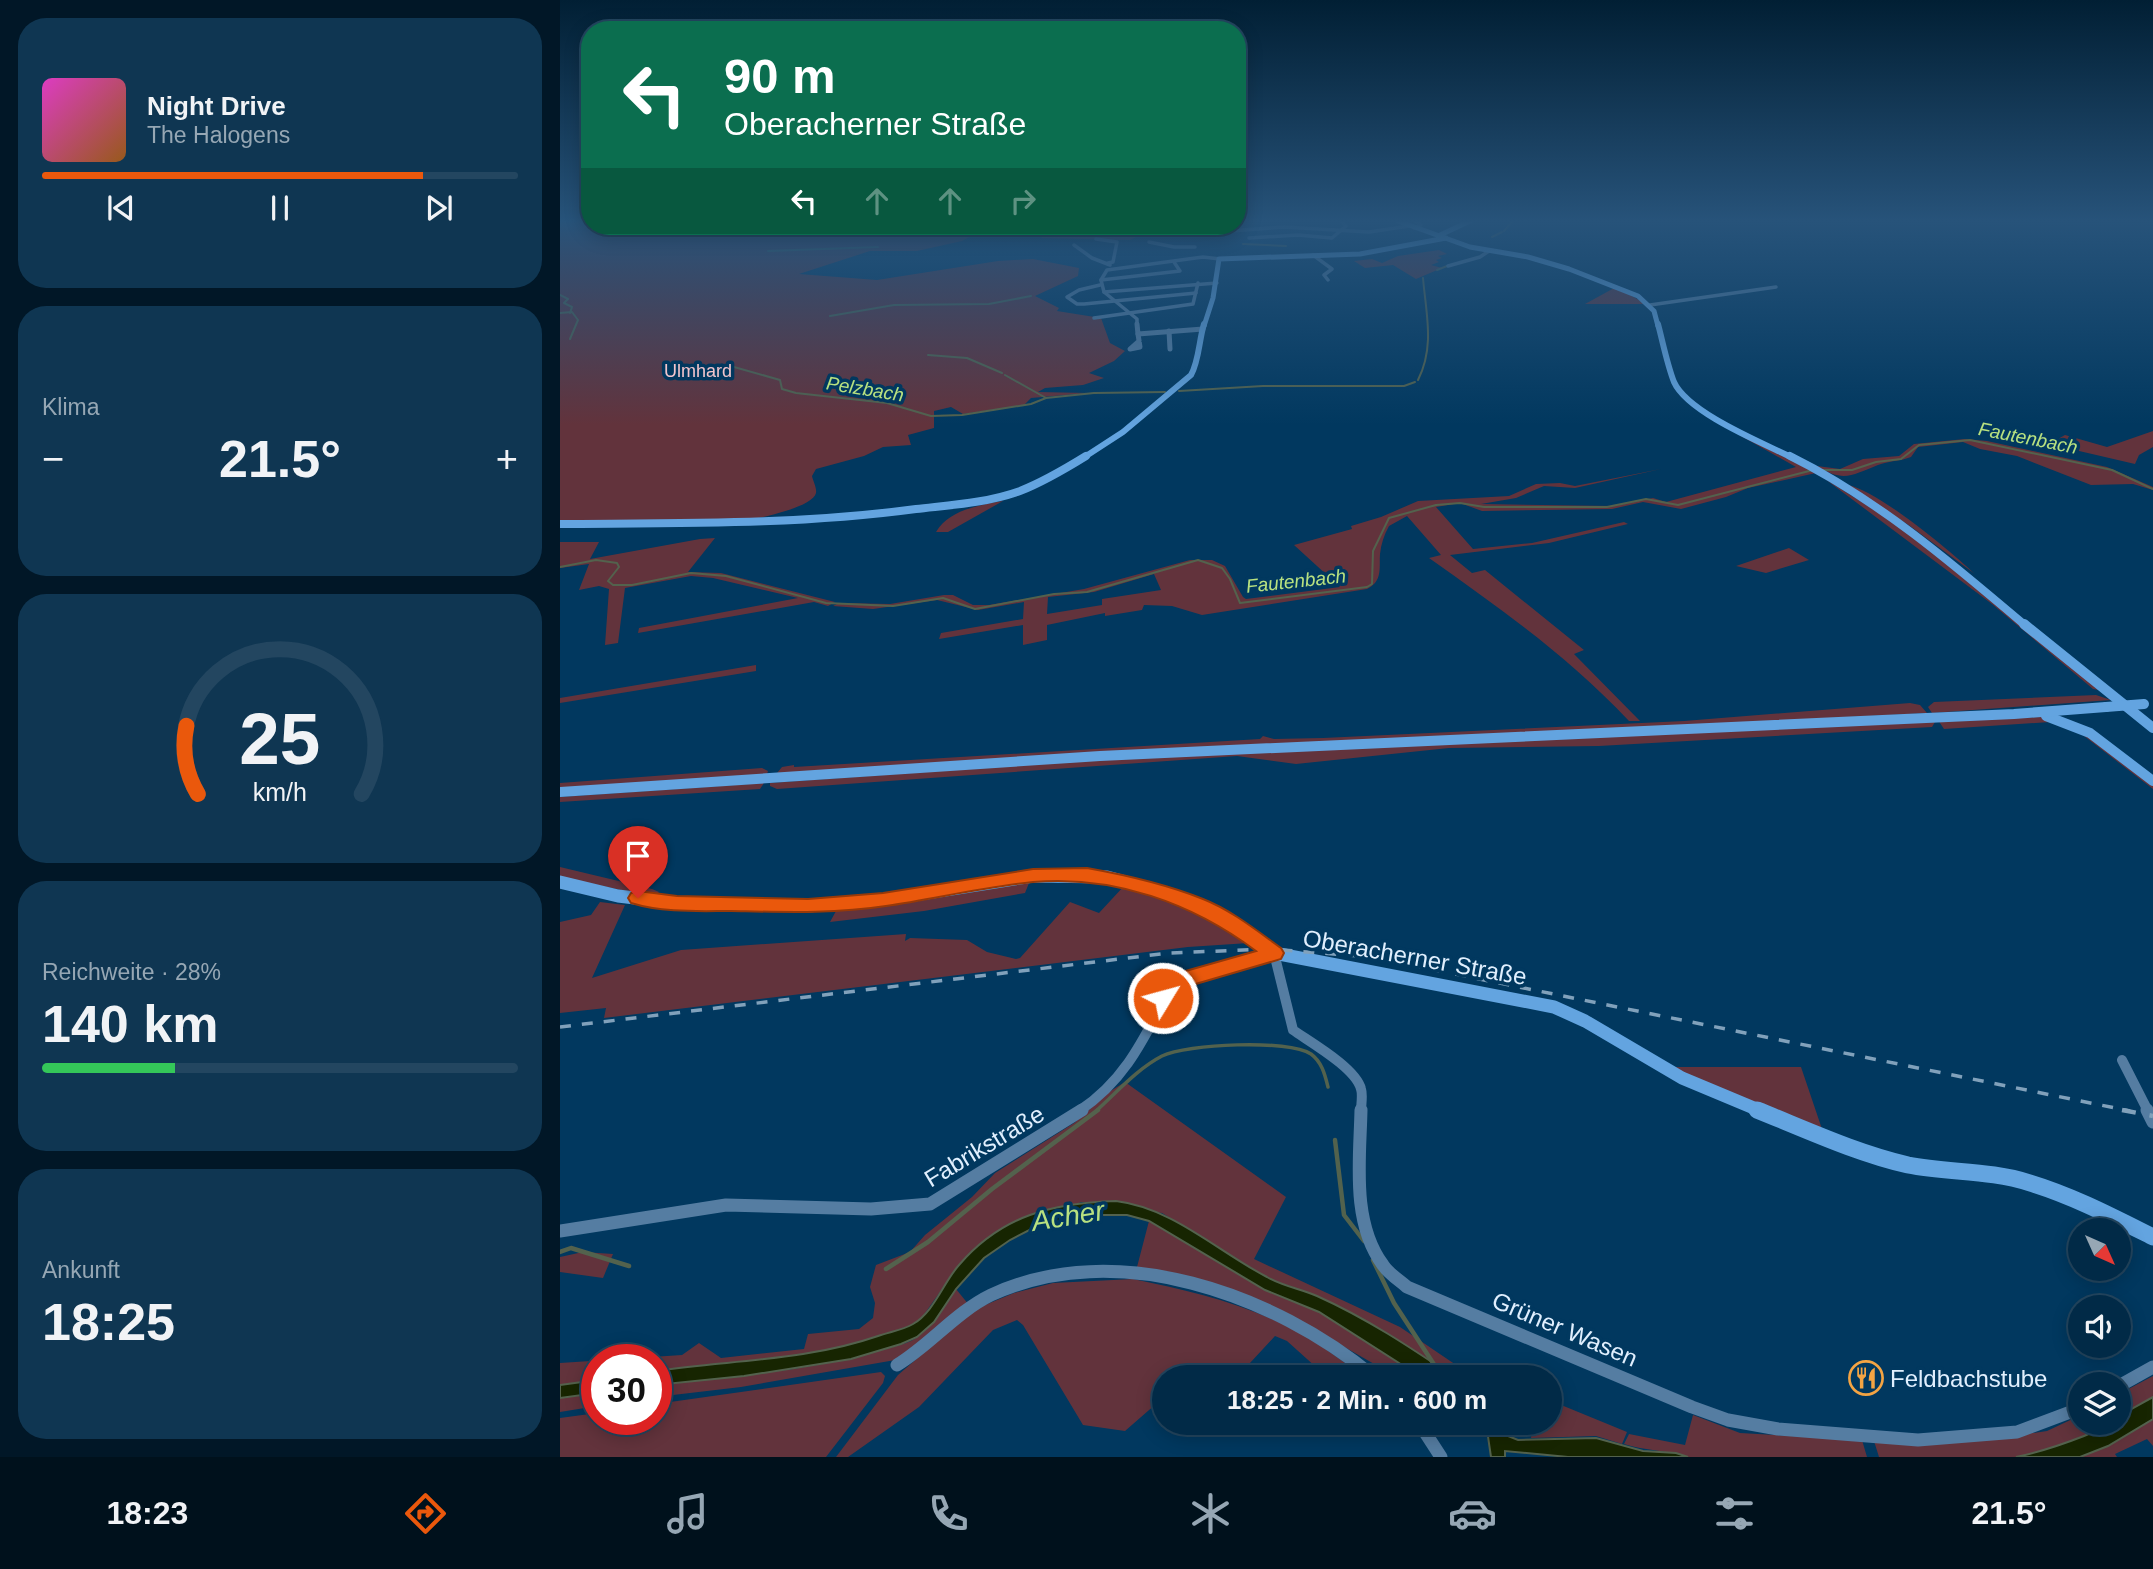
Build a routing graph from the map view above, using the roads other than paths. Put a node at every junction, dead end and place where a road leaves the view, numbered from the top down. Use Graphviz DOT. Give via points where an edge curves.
graph roads {
  1 [pos="1079,289"];
  2 [pos="1103,289"];
  3 [pos="1135,289"];
  4 [pos="1197,289"];
  5 [pos="1215,289"];
  6 [pos="1623,289"];
  7 [pos="1762,289"];
  8 [pos="1104,292"];
  9 [pos="1196,293"];
  10 [pos="1113,302"];
  11 [pos="1650,305"];
  12 [pos="1129,312"];
  13 [pos="1094,318"];
  14 [pos="1203,329"];
  15 [pos="1169,331"];
  16 [pos="1138,334"];
  17 [pos="1139,341"];
  18 [pos="1170,349"];
  19 [pos="560,524"];
  20 [pos="2148,703"];
  21 [pos="2069,711"];
  22 [pos="2014,714"];
  23 [pos="2071,723"];
  24 [pos="2153,728"];
  25 [pos="2090,732"];
  26 [pos="2153,781"];
  27 [pos="560,792"];
  28 [pos="560,883"];
  29 [pos="1274,953"];
  30 [pos="2122,1060"];
  31 [pos="2153,1122"];
  32 [pos="560,1231"];
  33 [pos="2153,1237"];
  34 [pos="897,1365"];
  35 [pos="1358,1365"];
  36 [pos="2153,1367"];
  37 [pos="2131,1379"];
  38 [pos="2068,1413"];
  39 [pos="1427,1435"];
  40 [pos="1441,1457"];
  1 -- 10 [label="street" via="1067,297 1077,304"];
  2 -- 8 [label="street"];
  3 -- 8 [label="street"];
  4 -- 9 [label="street"];
  5 -- 14 [label="main road"];
  6 -- 11 [label="main road"];
  7 -- 11 [label="street"];
  8 -- 10 [label="street"];
  9 -- 10 [label="street"];
  9 -- 12 [label="street" via="1193,304"];
  10 -- 12 [label="street"];
  11 -- 24 [label="main road" via="1675,384 1686,399 1873,505 1942,555"];
  12 -- 13 [label="street"];
  12 -- 16 [label="street" via="1137,319"];
  14 -- 15 [label="street"];
  14 -- 19 [label="main road" via="1191,375 1133,424 1064,470 1005,496 806,521"];
  15 -- 16 [label="street"];
  15 -- 18 [label="street"];
  16 -- 17 [label="street"];
  20 -- 21 [label="main road, bridge"];
  21 -- 22 [label="main road"];
  21 -- 23 [label="main road"];
  21 -- 25 [label="main road"];
  22 -- 23 [label="main road"];
  22 -- 27 [label="main road" via="1100,756"];
  23 -- 25 [label="main road"];
  25 -- 26 [label="main road"];
  28 -- 29 [label="main road, Oberacherner Straße" via="677,903 808,906 883,900 1033,876 1087,875 1128,882 1197,904"];
  29 -- 32 [label="street, Fabrikstraße" via="1171,987 1118,1079 1052,1130 930,1204 871,1209 726,1205"];
  29 -- 33 [label="main road, Oberacherner Straße" via="1554,1007 1691,1082 1852,1149 1910,1165 1992,1173 2031,1183"];
  29 -- 38 [label="street, Grüner Wasen" via="1293,1030 1327,1053 1361,1088 1361,1187 1368,1236 1383,1265 1407,1287 1728,1420 1778,1429 1919,1440 2017,1432"];
  30 -- 31 [label="street"];
  34 -- 35 [label="street" via="974,1305 1013,1286 1097,1273 1138,1273 1207,1290 1317,1335"];
  36 -- 37 [label="street"];
  39 -- 40 [label="street"];
}
